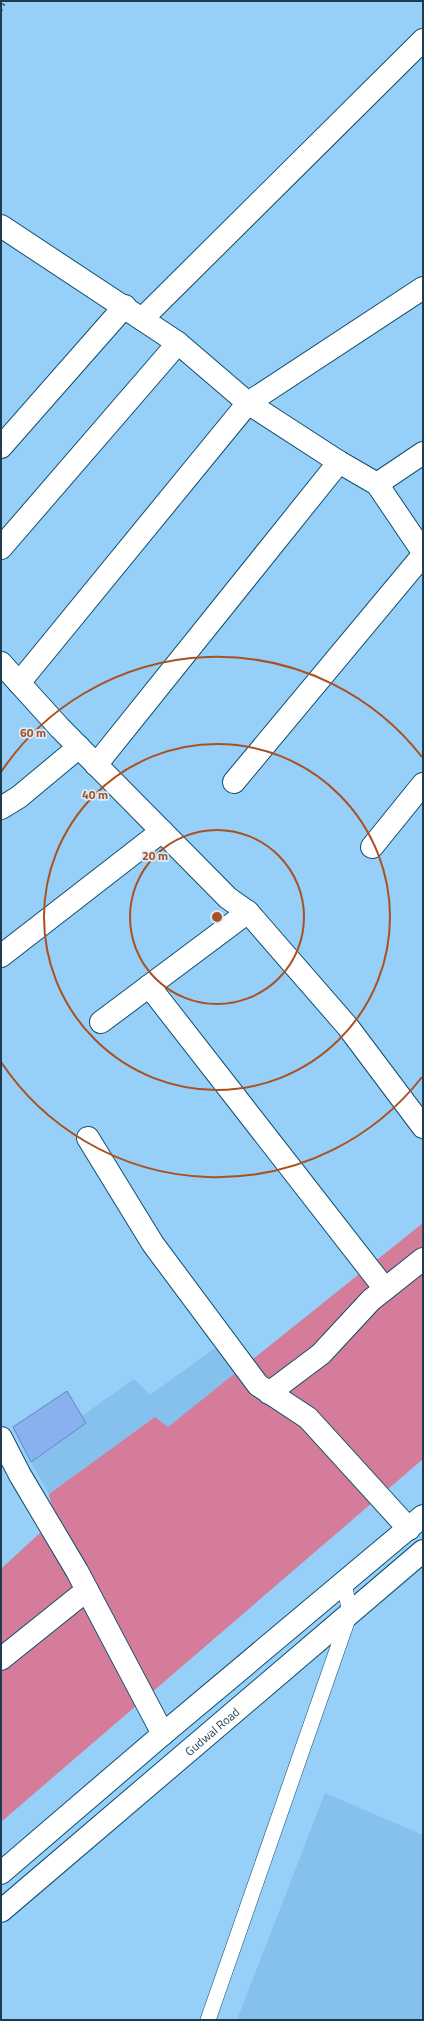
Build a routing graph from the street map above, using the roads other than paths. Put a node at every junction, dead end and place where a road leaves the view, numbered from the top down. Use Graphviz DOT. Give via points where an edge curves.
graph roads {
  1 [pos="423,40"];
  2 [pos="1,226"];
  3 [pos="423,288"];
  4 [pos="134,313"];
  5 [pos="178,343"];
  6 [pos="248,403"];
  7 [pos="1,447"];
  8 [pos="423,453"];
  9 [pos="339,462"];
  10 [pos="377,484"];
  11 [pos="1,548"];
  12 [pos="423,554"];
  13 [pos="1,663"];
  14 [pos="19,683"];
  15 [pos="79,747"];
  16 [pos="96,765"];
  17 [pos="234,782"];
  18 [pos="423,784"];
  19 [pos="1,808"];
  20 [pos="162,831"];
  21 [pos="372,847"];
  22 [pos="248,912"];
  23 [pos="1,956"];
  24 [pos="149,986"];
  25 [pos="101,1022"];
  26 [pos="423,1127"];
  27 [pos="88,1138"];
  28 [pos="423,1259"];
  29 [pos="385,1289"];
  30 [pos="269,1392"];
  31 [pos="1,1438"];
  32 [pos="416,1523"];
  33 [pos="423,1551"];
  34 [pos="344,1582"];
  35 [pos="87,1590"];
  36 [pos="350,1613"];
  37 [pos="1,1659"];
  38 [pos="163,1734"];
  39 [pos="1,1873"];
  40 [pos="1,1911"];
  41 [pos="208,2020"];
  1 -- 4 [label="street"];
  2 -- 4 [label="street"];
  3 -- 6 [label="street"];
  4 -- 5 [label="street"];
  4 -- 7 [label="street"];
  5 -- 6 [label="street"];
  5 -- 11 [label="street"];
  6 -- 9 [label="street"];
  6 -- 14 [label="street"];
  8 -- 10 [label="street"];
  9 -- 10 [label="street"];
  9 -- 16 [label="street"];
  10 -- 12 [label="street"];
  12 -- 17 [label="street"];
  13 -- 14 [label="street"];
  14 -- 15 [label="street"];
  15 -- 16 [label="street"];
  15 -- 19 [label="street" via="19,797"];
  16 -- 20 [label="street"];
  18 -- 21 [label="street"];
  20 -- 22 [label="street" via="228,898"];
  20 -- 23 [label="street"];
  22 -- 24 [label="street"];
  22 -- 26 [label="street" via="348,1027"];
  24 -- 25 [label="street"];
  24 -- 29 [label="street"];
  27 -- 30 [label="street" via="153,1244 258,1385"];
  28 -- 29 [label="street"];
  29 -- 30 [label="street" via="371,1300 321,1354"];
  30 -- 32 [label="street" via="308,1418"];
  31 -- 35 [label="street"];
  32 -- 34 [label="street"];
  33 -- 36 [label="street, Gudwal Road"];
  34 -- 36 [label="lane"];
  34 -- 38 [label="street"];
  35 -- 37 [label="street"];
  35 -- 38 [label="street"];
  36 -- 40 [label="street, Gudwal Road"];
  36 -- 41 [label="lane"];
  38 -- 39 [label="street"];
}
